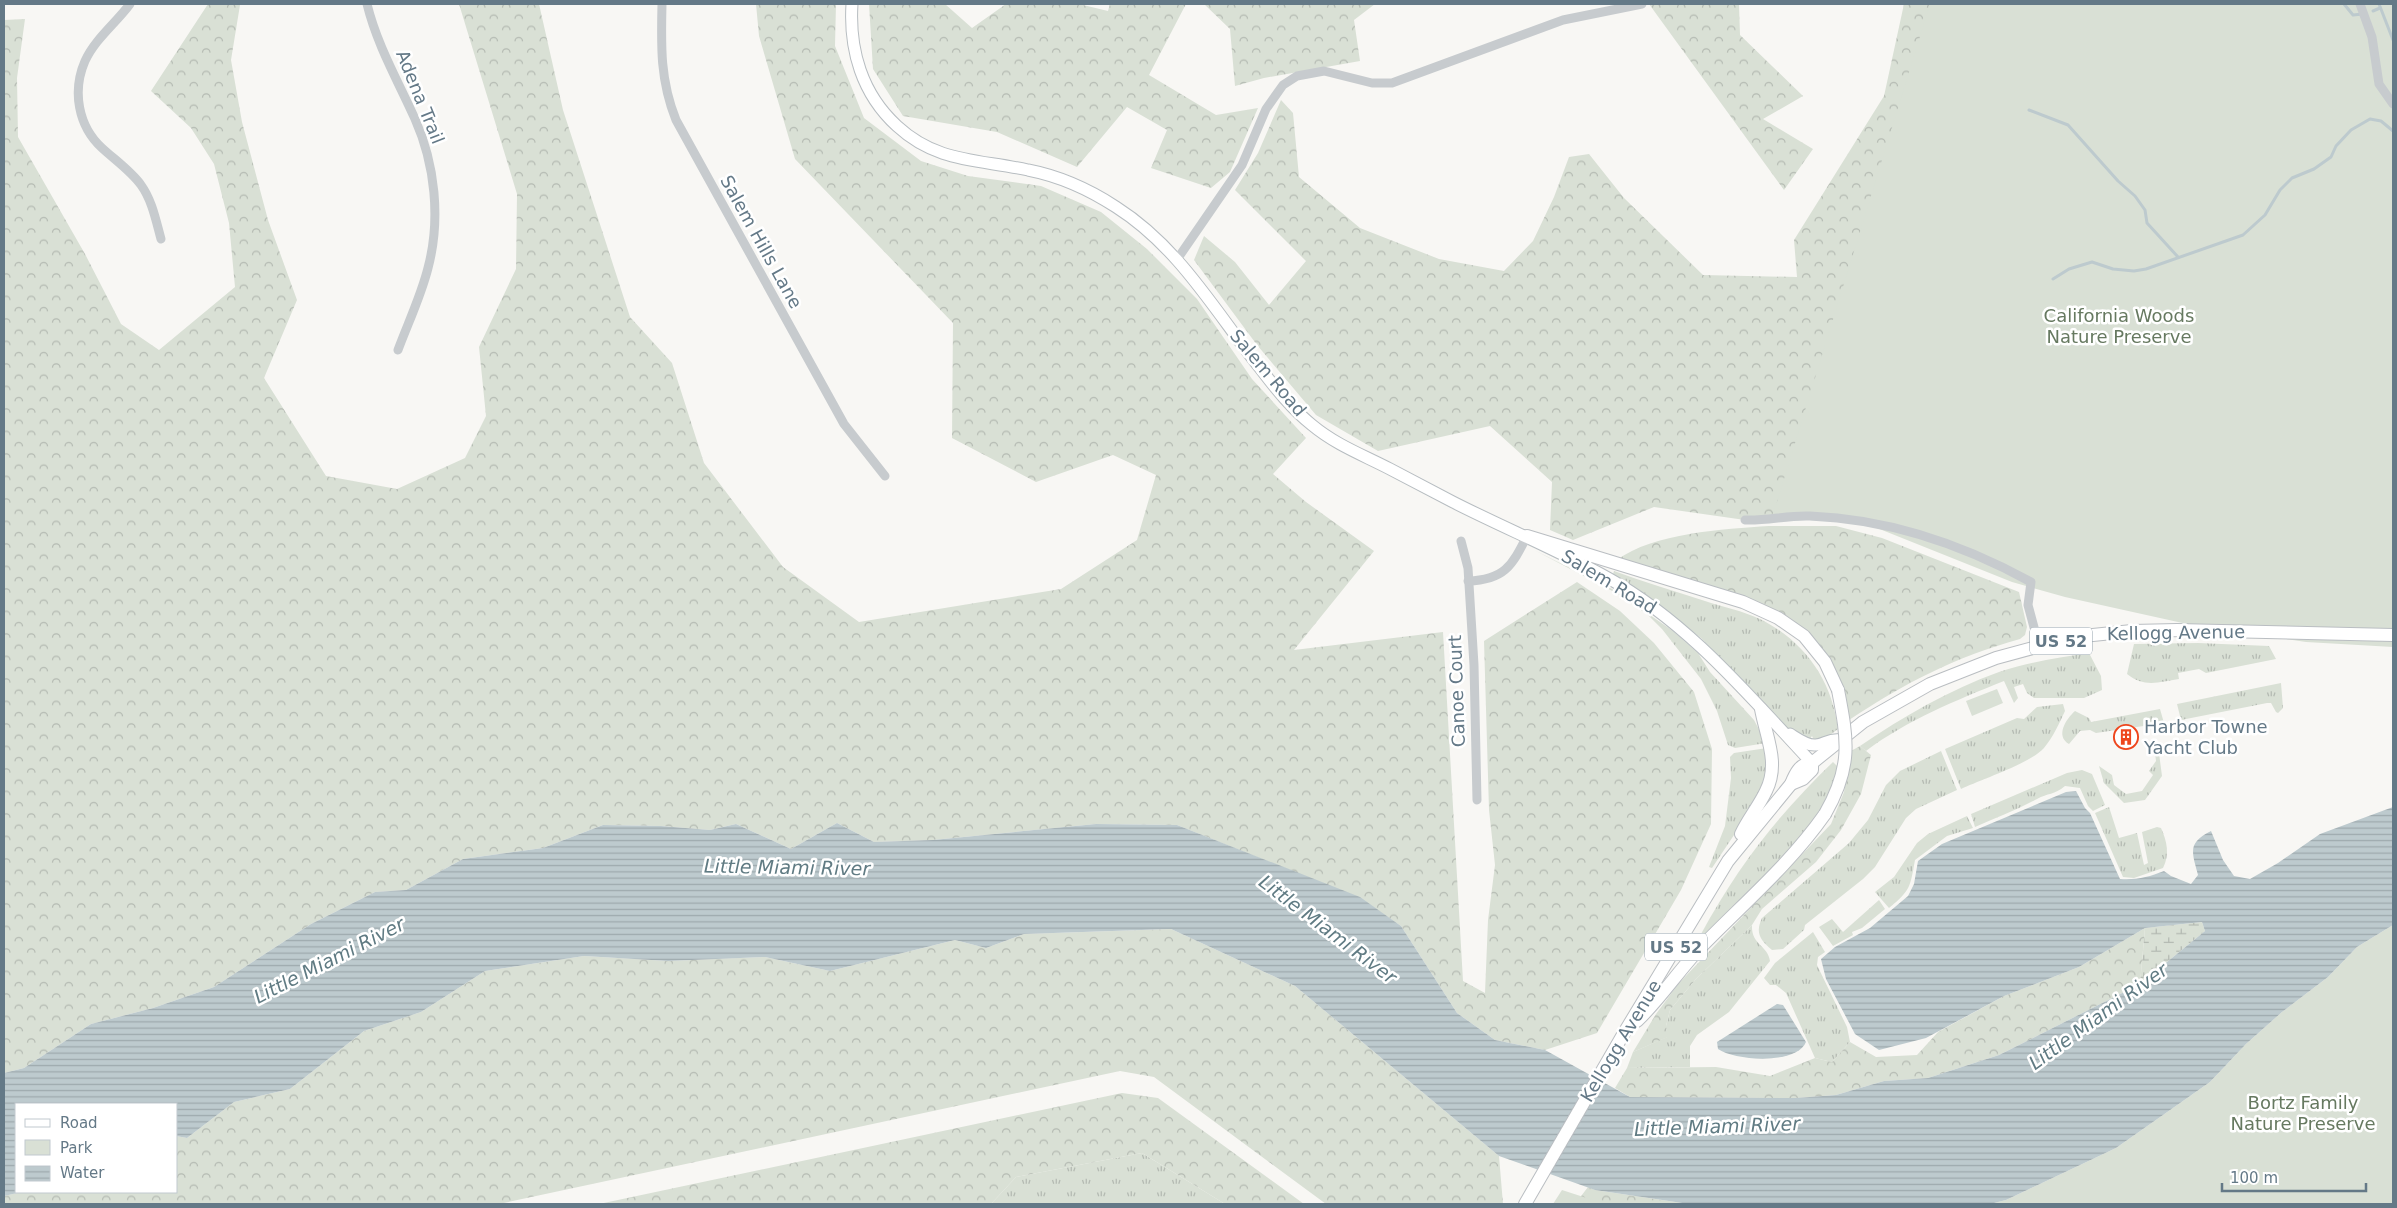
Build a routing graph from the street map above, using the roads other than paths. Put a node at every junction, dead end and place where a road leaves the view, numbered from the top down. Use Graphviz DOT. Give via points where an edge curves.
graph roads {
  1 [pos="130,4"];
  2 [pos="366,4"];
  3 [pos="662,4"];
  4 [pos="852,4"];
  5 [pos="1642,4"];
  6 [pos="2360,4"];
  7 [pos="2393,104"];
  8 [pos="161,239"];
  9 [pos="1178,258"];
  10 [pos="398,350"];
  11 [pos="885,476"];
  12 [pos="1745,520"];
  13 [pos="1527,536"];
  14 [pos="1461,541"];
  15 [pos="1468,581"];
  16 [pos="2393,635"];
  17 [pos="2039,646"];
  18 [pos="1761,709"];
  19 [pos="1778,727"];
  20 [pos="1840,740"];
  21 [pos="1812,762"];
  22 [pos="1477,800"];
  23 [pos="1728,861"];
  24 [pos="1624,1033"];
  25 [pos="1525,1204"];
  1 -- 8 [label="street" via="86,60 78,84 78,100 84,124 91,136 142,186"];
  2 -- 10 [label="street, Adena Trail" via="424,145 434,195 433,244 428,267"];
  3 -- 11 [label="street, Salem Hills Lane" via="661,63 664,86 676,120 844,424"];
  4 -- 9 [label="street, Salem Road" via="852,39 859,70 876,102 899,128 932,150 948,156 1026,169 1088,190 1132,218"];
  5 -- 9 [label="street" via="1563,20 1392,83 1372,84 1324,70 1290,79 1266,109 1242,165"];
  6 -- 7 [label="street" via="2372,37 2379,84"];
  9 -- 13 [label="street, Salem Road" via="1278,391 1311,424 1347,449"];
  12 -- 17 [label="street" via="1808,516 1870,522 1939,539 1972,552 2031,582 2028,605"];
  13 -- 15 [label="street" via="1515,560 1504,571 1490,578"];
  13 -- 18 [label="street, Salem Road" via="1609,578 1643,600 1703,648"];
  13 -- 24 [label="main road, bridge" via="1743,602 1778,618 1804,636 1825,662 1838,690 1847,744 1845,764 1836,796 1825,814 1795,852 1702,946 1653,1006"];
  14 -- 15 [label="street, Canoe Court"];
  15 -- 22 [label="street, Canoe Court" via="1474,665"];
  16 -- 17 [label="main road, Kellogg Avenue / US 52" via="2132,631 2073,637"];
  17 -- 20 [label="main road, Kellogg Avenue / US 52" via="1975,665 1930,684 1882,709"];
  18 -- 19 [label="street, Salem Road"];
  18 -- 23 [label="main road" via="1772,757 1770,779 1767,791"];
  19 -- 20 [label="street, Salem Road" via="1808,744 1817,745 1834,738"];
  19 -- 21 [label="street, Salem Road"];
  20 -- 21 [label="main road, Kellogg Avenue / US 52"];
  21 -- 23 [label="main road, Kellogg Avenue / US 52" via="1796,772 1791,784"];
  23 -- 24 [label="main road, Kellogg Avenue / US 52"];
  24 -- 25 [label="main road, Kellogg Avenue / US 52"];
}
